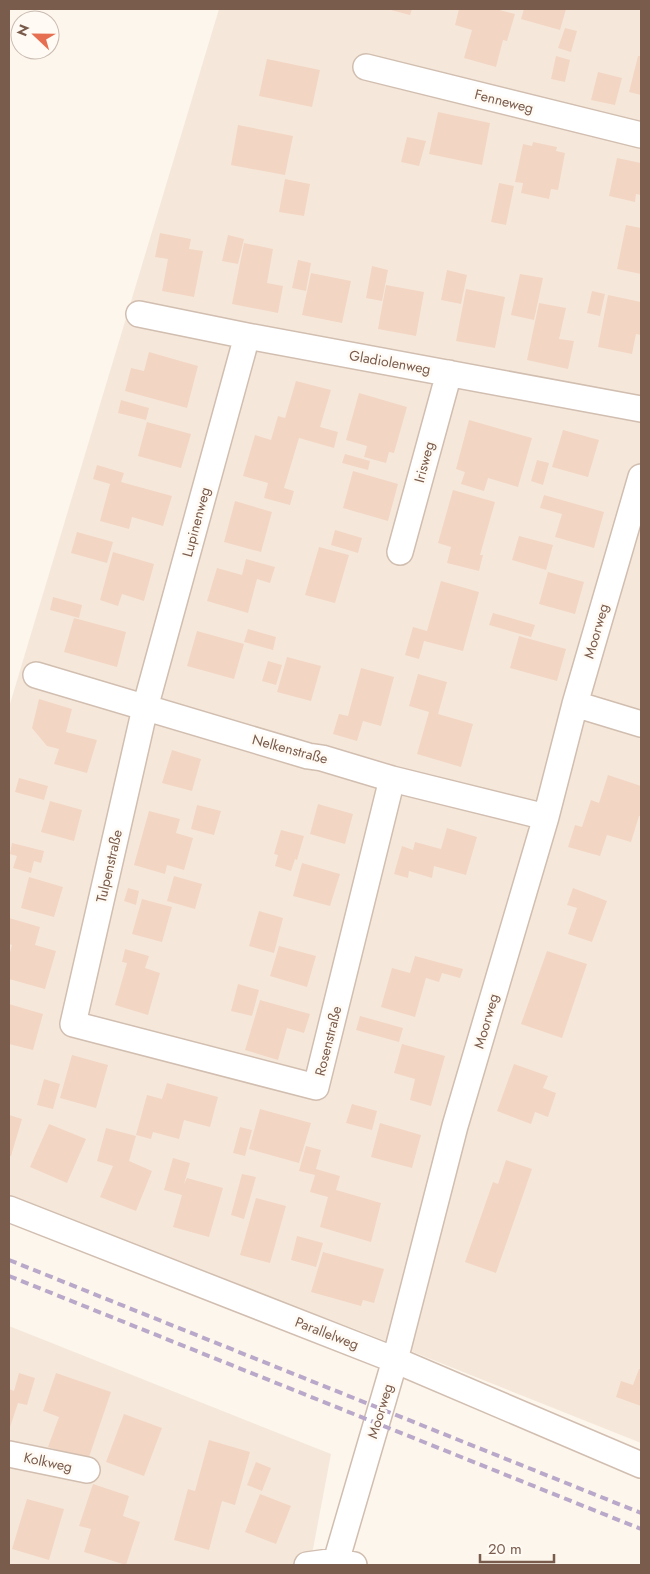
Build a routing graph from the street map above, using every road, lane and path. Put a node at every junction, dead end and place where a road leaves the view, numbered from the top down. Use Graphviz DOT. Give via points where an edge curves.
graph roads {
  1 [pos="366,67"];
  2 [pos="641,135"];
  3 [pos="139,314"];
  4 [pos="247,336"];
  5 [pos="448,373"];
  6 [pos="641,409"];
  7 [pos="641,477"];
  8 [pos="400,552"];
  9 [pos="36,675"];
  10 [pos="575,704"];
  11 [pos="145,708"];
  12 [pos="641,724"];
  13 [pos="392,779"];
  14 [pos="546,817"];
  15 [pos="73,1024"];
  16 [pos="9,1209"];
  17 [pos="395,1360"];
  18 [pos="9,1454"];
  19 [pos="641,1465"];
  20 [pos="87,1470"];
  21 [pos="341,1564"];
  22 [pos="307,1565"];
  1 -- 2 [label="street, Fenneweg"];
  3 -- 4 [label="street, Gladiolenweg"];
  4 -- 5 [label="street, Gladiolenweg"];
  4 -- 11 [label="street, Lupinenweg"];
  5 -- 6 [label="street, Gladiolenweg"];
  5 -- 8 [label="street, Irisweg"];
  7 -- 10 [label="street, Moorweg"];
  9 -- 11 [label="street, Nelkenstraße"];
  10 -- 12 [label="street"];
  10 -- 14 [label="street, Moorweg"];
  11 -- 13 [label="street, Nelkenstraße"];
  11 -- 15 [label="street, Tulpenstraße"];
  13 -- 14 [label="street, Nelkenstraße"];
  13 -- 15 [label="street, Rosenstraße" via="316,1087"];
  14 -- 17 [label="street, Moorweg" via="456,1126"];
  16 -- 17 [label="street, Parallelweg"];
  17 -- 19 [label="street, Parallelweg"];
  17 -- 21 [label="street, Moorweg"];
  18 -- 20 [label="street, Kolkweg"];
  21 -- 22 [label="street"];
}
